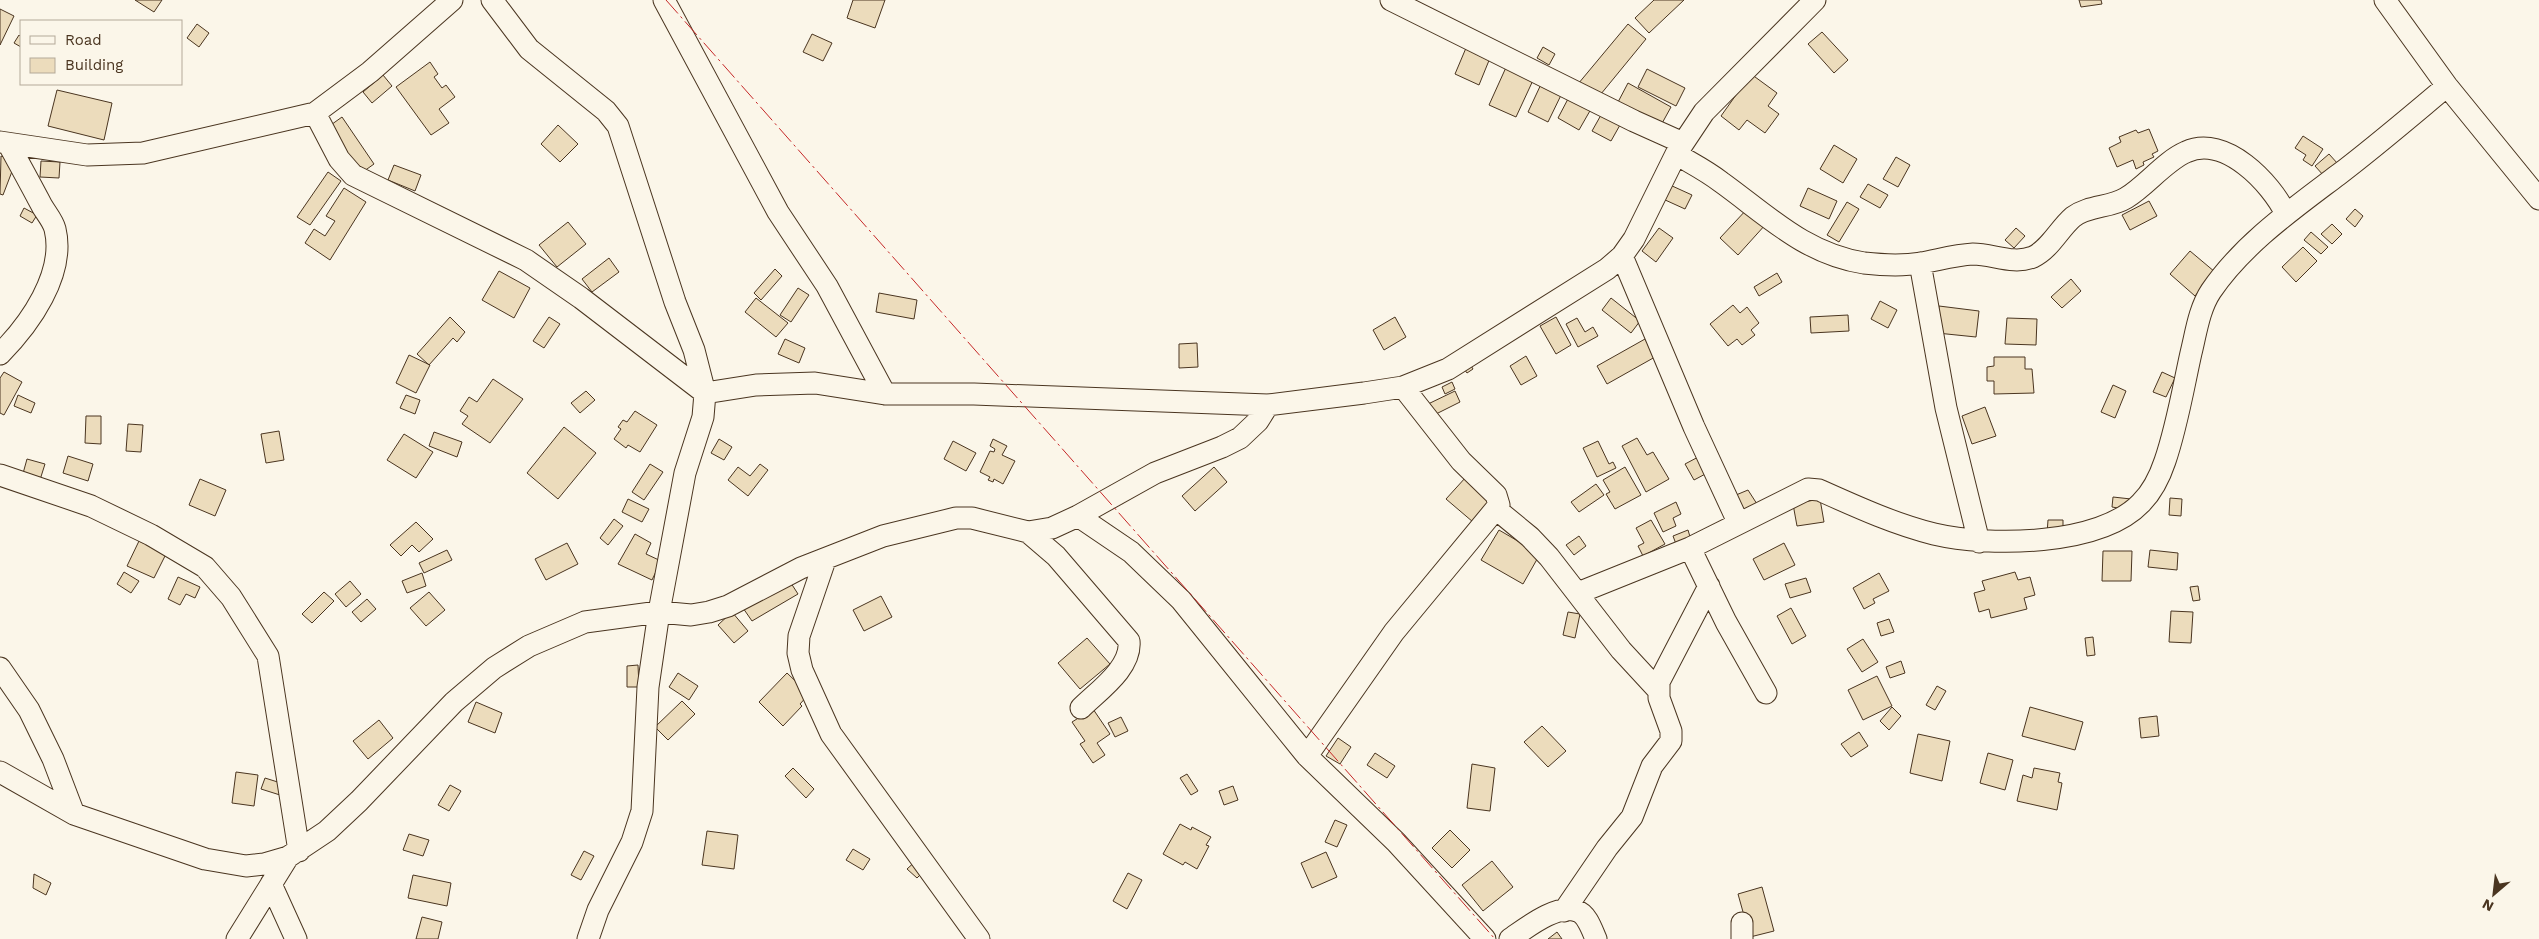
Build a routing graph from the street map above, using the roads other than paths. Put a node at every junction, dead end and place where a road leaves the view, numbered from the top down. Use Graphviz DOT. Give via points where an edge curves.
graph roads {
  1 [pos="452,0"];
  2 [pos="492,0"];
  3 [pos="664,0"];
  4 [pos="1391,0"];
  5 [pos="1815,0"];
  6 [pos="2385,0"];
  7 [pos="2447,86"];
  8 [pos="315,113"];
  9 [pos="5,144"];
  10 [pos="1680,148"];
  11 [pos="2539,199"];
  12 [pos="2286,214"];
  13 [pos="1622,256"];
  14 [pos="1920,263"];
  15 [pos="0,354"];
  16 [pos="1403,387"];
  17 [pos="705,393"];
  18 [pos="885,394"];
  19 [pos="1268,405"];
  20 [pos="0,475"];
  21 [pos="1496,509"];
  22 [pos="1078,516"];
  23 [pos="1738,522"];
  24 [pos="1028,532"];
  25 [pos="1979,542"];
  26 [pos="1690,548"];
  27 [pos="824,560"];
  28 [pos="1709,586"];
  29 [pos="1578,593"];
  30 [pos="659,612"];
  31 [pos="0,668"];
  32 [pos="1657,689"];
  33 [pos="1766,693"];
  34 [pos="1081,708"];
  35 [pos="1307,756"];
  36 [pos="0,772"];
  37 [pos="74,814"];
  38 [pos="294,854"];
  39 [pos="271,884"];
  40 [pos="1564,911"];
  41 [pos="236,939"];
  42 [pos="296,939"];
  43 [pos="588,939"];
  44 [pos="979,939"];
  45 [pos="1484,939"];
  46 [pos="1510,939"];
  47 [pos="1596,939"];
  1 -- 8 [label="street" via="370,72"];
  2 -- 17 [label="street" via="529,49 606,111 618,126 694,350"];
  3 -- 18 [label="street" via="760,180 827,286"];
  4 -- 10 [label="street" via="1634,121"];
  5 -- 10 [label="street" via="1704,112"];
  6 -- 7 [label="street"];
  7 -- 11 [label="street"];
  7 -- 12 [label="street"];
  8 -- 9 [label="street" via="143,153 87,155"];
  8 -- 17 [label="street" via="339,158 353,175 526,260"];
  9 -- 15 [label="street" via="55,229 56,249 54,272 46,289 24,326"];
  10 -- 13 [label="street" via="1634,239"];
  10 -- 14 [label="street" via="1805,244 1863,263"];
  12 -- 14 [label="street" via="2277,195 2256,172 2229,155 2198,147 2184,152 2124,199 2074,216 2049,245 2033,257 2017,260 1974,254"];
  12 -- 25 [label="street" via="2233,265 2209,294 2198,322 2165,461 2156,484 2141,504 2117,520 2088,533"];
  13 -- 16 [label="street" via="1567,296 1456,364"];
  13 -- 23 [label="street"];
  14 -- 25 [label="street" via="1946,408"];
  16 -- 19 [label="street"];
  16 -- 21 [label="street" via="1461,461 1496,495 1499,502"];
  17 -- 18 [label="street" via="756,385 815,383"];
  17 -- 30 [label="street" via="704,417 685,473"];
  18 -- 19 [label="street" via="984,394"];
  19 -- 22 [label="street" via="1258,422 1240,438 1155,473"];
  20 -- 38 [label="street" via="90,506 151,535 205,567 230,597 268,656"];
  21 -- 29 [label="street" via="1530,536"];
  21 -- 35 [label="street" via="1394,632"];
  22 -- 24 [label="street" via="1052,528"];
  22 -- 35 [label="street" via="1131,552 1175,594"];
  23 -- 25 [label="street" via="1795,493 1814,488 1892,522"];
  23 -- 26 [label="street"];
  24 -- 27 [label="street" via="980,519 956,518 883,536"];
  24 -- 34 [label="street" via="1069,569 1129,641 1130,652 1124,664"];
  26 -- 28 [label="street"];
  26 -- 29 [label="street"];
  27 -- 30 [label="street" via="709,612 691,615"];
  27 -- 44 [label="street" via="799,636 802,670 831,734"];
  28 -- 32 [label="street"];
  28 -- 33 [label="street"];
  29 -- 32 [label="street" via="1621,650"];
  30 -- 38 [label="street" via="585,622 529,646 494,668 454,702 359,801"];
  30 -- 43 [label="street" via="648,686 642,810 632,842 598,910"];
  31 -- 37 [label="street" via="29,710 53,759"];
  32 -- 40 [label="street" via="1671,731 1670,741 1652,766 1632,817 1606,848"];
  35 -- 45 [label="street" via="1396,842"];
  36 -- 37 [label="street"];
  37 -- 38 [label="street" via="227,864 264,864"];
  38 -- 39 [label="street"];
  39 -- 41 [label="street"];
  39 -- 42 [label="street"];
  40 -- 46 [label="street" via="1532,923"];
  40 -- 47 [label="street" via="1578,911 1586,918"];
}
